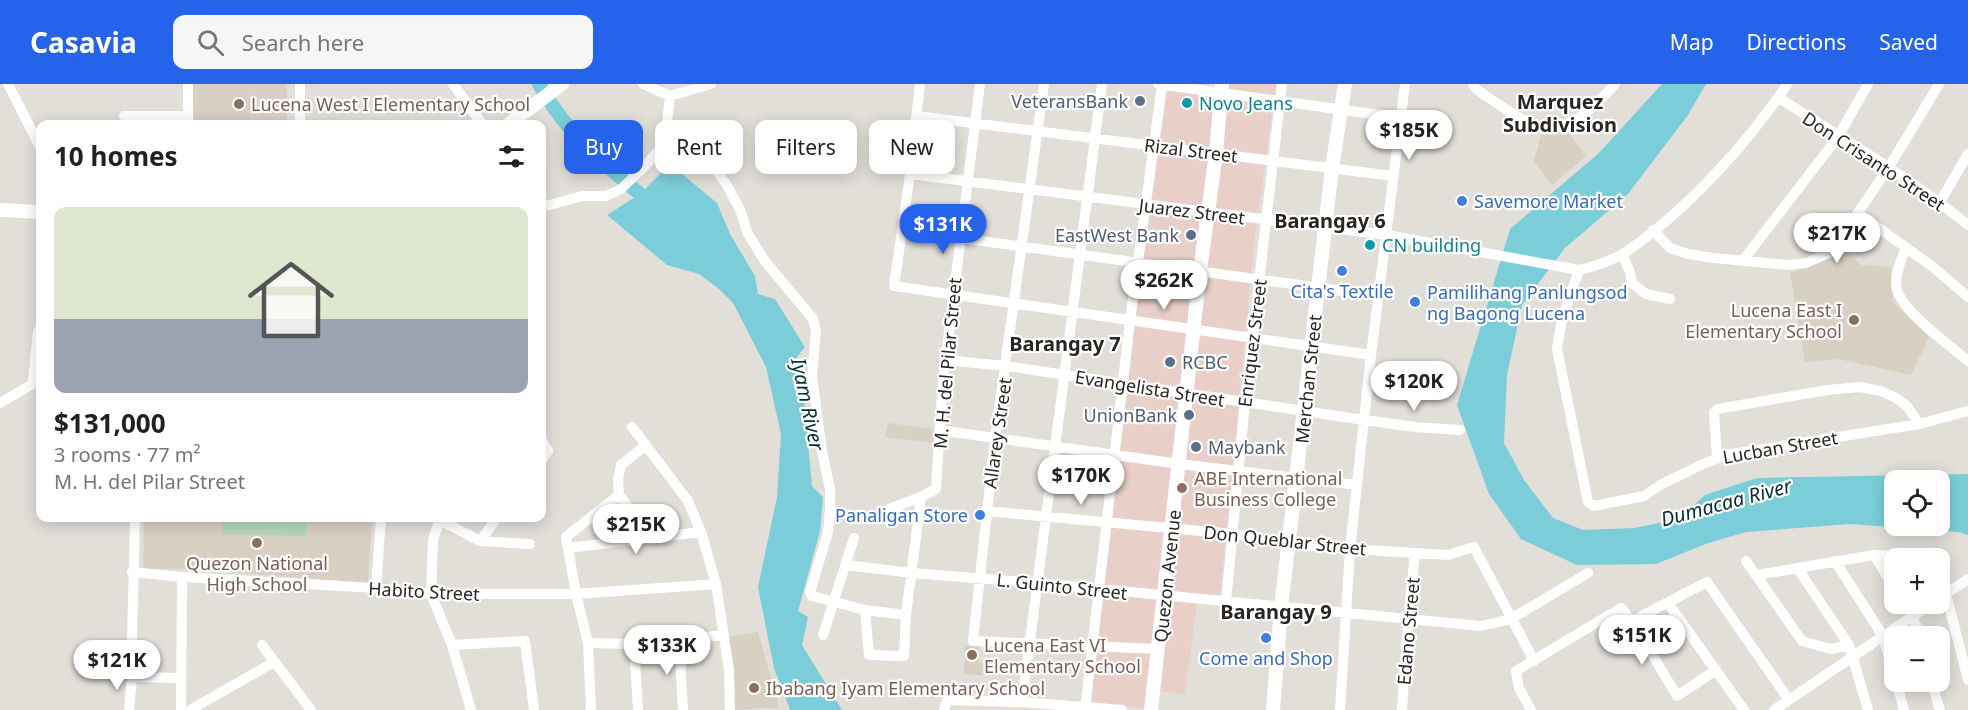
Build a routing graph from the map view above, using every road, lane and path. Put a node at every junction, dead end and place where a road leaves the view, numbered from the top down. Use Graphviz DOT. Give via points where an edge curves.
graph roads {
  1 [pos="8,84"];
  2 [pos="188,84"];
  3 [pos="300,84"];
  4 [pos="453,84"];
  5 [pos="643,84"];
  6 [pos="711,84"];
  7 [pos="920,84"];
  8 [pos="980,84"];
  9 [pos="1044,84"];
  10 [pos="1102,84"];
  11 [pos="1160,84"];
  12 [pos="1282,84"];
  13 [pos="1345,84"];
  14 [pos="1405,84"];
  15 [pos="1473,84"];
  16 [pos="1614,84"];
  17 [pos="1787,84"];
  18 [pos="1868,84"];
  19 [pos="1939,84"];
  20 [pos="561,85"];
  21 [pos="1222,89"];
  22 [pos="670,96"];
  23 [pos="1779,98"];
  24 [pos="1280,102"];
  25 [pos="1341,110"];
  26 [pos="124,116"];
  27 [pos="917,116"];
  28 [pos="1401,118"];
  29 [pos="188,120"];
  30 [pos="300,120"];
  31 [pos="479,120"];
  32 [pos="514,120"];
  33 [pos="667,120"];
  34 [pos="917,120"];
  35 [pos="975,123"];
  36 [pos="1038,131"];
  37 [pos="1839,136"];
  38 [pos="1095,138"];
  39 [pos="36,139"];
  40 [pos="1155,145"];
  41 [pos="1216,153"];
  42 [pos="655,154"];
  43 [pos="1968,154"];
  44 [pos="1274,160"];
  45 [pos="1889,167"];
  46 [pos="1332,168"];
  47 [pos="719,174"];
  48 [pos="910,174"];
  49 [pos="1393,176"];
  50 [pos="968,180"];
  51 [pos="1030,189"];
  52 [pos="1087,197"];
  53 [pos="1940,202"];
  54 [pos="1146,205"];
  55 [pos="546,206"];
  56 [pos="0,210"];
  57 [pos="36,212"];
  58 [pos="1207,213"];
  59 [pos="1858,213"];
  60 [pos="1267,220"];
  61 [pos="1968,225"];
  62 [pos="1326,228"];
  63 [pos="902,230"];
  64 [pos="1653,230"];
  65 [pos="1387,235"];
  66 [pos="960,237"];
  67 [pos="1021,246"];
  68 [pos="1906,248"];
  69 [pos="1622,254"];
  70 [pos="1079,255"];
  71 [pos="1744,260"];
  72 [pos="1138,262"];
  73 [pos="1579,270"];
  74 [pos="1200,271"];
  75 [pos="1259,278"];
  76 [pos="1318,286"];
  77 [pos="952,294"];
  78 [pos="1379,296"];
  79 [pos="1968,297"];
  80 [pos="1670,299"];
  81 [pos="1014,304"];
  82 [pos="1072,312"];
  83 [pos="1130,320"];
  84 [pos="1194,329"];
  85 [pos="1253,337"];
  86 [pos="1311,348"];
  87 [pos="36,351"];
  88 [pos="1371,355"];
  89 [pos="946,360"];
  90 [pos="1968,361"];
  91 [pos="1006,366"];
  92 [pos="1064,375"];
  93 [pos="1123,383"];
  94 [pos="1186,393"];
  95 [pos="1245,402"];
  96 [pos="0,403"];
  97 [pos="1305,411"];
  98 [pos="1968,411"];
  99 [pos="1364,420"];
  100 [pos="1919,424"];
  101 [pos="632,427"];
  102 [pos="939,430"];
  103 [pos="1461,430"];
  104 [pos="995,438"];
  105 [pos="646,445"];
  106 [pos="1054,446"];
  107 [pos="1114,455"];
  108 [pos="1717,458"];
  109 [pos="1179,464"];
  110 [pos="1239,471"];
  111 [pos="1297,478"];
  112 [pos="1357,485"];
  113 [pos="619,495"];
  114 [pos="921,497"];
  115 [pos="889,509"];
  116 [pos="987,511"];
  117 [pos="1044,517"];
  118 [pos="135,522"];
  119 [pos="381,522"];
  120 [pos="438,522"];
  121 [pos="446,522"];
  122 [pos="494,522"];
  123 [pos="1107,523"];
  124 [pos="1172,528"];
  125 [pos="701,532"];
  126 [pos="1233,534"];
  127 [pos="854,538"];
  128 [pos="653,539"];
  129 [pos="480,541"];
  130 [pos="567,543"];
  131 [pos="530,544"];
  132 [pos="1289,544"];
  133 [pos="1350,549"];
  134 [pos="1415,553"];
  135 [pos="1874,555"];
  136 [pos="1884,555"];
  137 [pos="1746,561"];
  138 [pos="1835,561"];
  139 [pos="846,565"];
  140 [pos="1798,569"];
  141 [pos="1884,571"];
  142 [pos="132,572"];
  143 [pos="912,573"];
  144 [pos="1588,573"];
  145 [pos="1756,575"];
  146 [pos="182,578"];
  147 [pos="980,578"];
  148 [pos="1968,579"];
  149 [pos="1038,583"];
  150 [pos="716,584"];
  151 [pos="376,588"];
  152 [pos="1099,589"];
  153 [pos="1950,591"];
  154 [pos="431,594"];
  155 [pos="576,594"];
  156 [pos="1165,597"];
  157 [pos="834,602"];
  158 [pos="1226,602"];
  159 [pos="1668,603"];
  160 [pos="1281,608"];
  161 [pos="865,610"];
  162 [pos="1345,614"];
  163 [pos="1916,614"];
  164 [pos="1948,614"];
  165 [pos="906,615"];
  166 [pos="1913,616"];
  167 [pos="1511,619"];
  168 [pos="1408,620"];
  169 [pos="1632,621"];
  170 [pos="1916,626"];
  171 [pos="724,635"];
  172 [pos="824,635"];
  173 [pos="1883,636"];
  174 [pos="679,640"];
  175 [pos="1884,640"];
  176 [pos="132,641"];
  177 [pos="588,643"];
  178 [pos="1029,643"];
  179 [pos="634,644"];
  180 [pos="262,645"];
  181 [pos="452,645"];
  182 [pos="1849,645"];
  183 [pos="1091,646"];
  184 [pos="1158,650"];
  185 [pos="1854,657"];
  186 [pos="1534,661"];
  187 [pos="274,662"];
  188 [pos="1716,670"];
  189 [pos="181,678"];
  190 [pos="1968,680"];
  191 [pos="1899,692"];
  192 [pos="1934,692"];
  193 [pos="1789,700"];
  194 [pos="1022,702"];
  195 [pos="1085,709"];
  196 [pos="129,710"];
  197 [pos="181,710"];
  198 [pos="189,710"];
  199 [pos="311,710"];
  200 [pos="471,710"];
  201 [pos="534,710"];
  202 [pos="591,710"];
  203 [pos="638,710"];
  204 [pos="683,710"];
  205 [pos="730,710"];
  206 [pos="944,710"];
  207 [pos="1122,710"];
  208 [pos="1151,710"];
  209 [pos="1273,710"];
  210 [pos="1340,710"];
  211 [pos="1402,710"];
  212 [pos="1531,710"];
  213 [pos="1744,710"];
  214 [pos="1774,710"];
  215 [pos="1868,710"];
  216 [pos="1904,710"];
  217 [pos="1940,710"];
  1 -- 39 [label="street"];
  2 -- 29 [label="street"];
  3 -- 30 [label="street"];
  4 -- 31 [label="street"];
  5 -- 22 [label="street"];
  6 -- 22 [label="street"];
  7 -- 27 [label="street"];
  8 -- 35 [label="street, M. H. del Pilar Street"];
  9 -- 36 [label="street, Allarey Street"];
  10 -- 38 [label="street"];
  11 -- 21 [label="street"];
  11 -- 40 [label="street"];
  12 -- 24 [label="street, Enriquez Street"];
  13 -- 25 [label="main road, Merchan Street"];
  14 -- 28 [label="street"];
  15 -- 16 [label="street" via="1538,128 1569,123 1599,102"];
  17 -- 23 [label="street"];
  18 -- 37 [label="street"];
  19 -- 45 [label="street"];
  20 -- 32 [label="main road"];
  21 -- 24 [label="street"];
  21 -- 41 [label="main road, Quezon Avenue"];
  22 -- 33 [label="street"];
  23 -- 37 [label="street, Don Crisanto Street"];
  23 -- 64 [label="street" via="1723,168"];
  24 -- 25 [label="street"];
  24 -- 44 [label="street, Enriquez Street"];
  25 -- 28 [label="street"];
  25 -- 46 [label="main road, Merchan Street"];
  26 -- 29 [label="street"];
  27 -- 34 [label="street"];
  27 -- 35 [label="street, Rizal Street"];
  28 -- 49 [label="street"];
  35 -- 36 [label="street, Rizal Street"];
  35 -- 50 [label="street, M. H. del Pilar Street"];
  36 -- 38 [label="street, Rizal Street"];
  36 -- 51 [label="street, Allarey Street"];
  37 -- 45 [label="street, Don Crisanto Street"];
  37 -- 71 [label="street"];
  38 -- 40 [label="street, Rizal Street"];
  38 -- 52 [label="street"];
  40 -- 41 [label="street, Rizal Street"];
  40 -- 54 [label="street"];
  41 -- 44 [label="street, Rizal Street"];
  41 -- 58 [label="main road, Quezon Avenue"];
  42 -- 55 [label="street" via="621,189 606,196 582,196"];
  43 -- 53 [label="street"];
  44 -- 46 [label="street, Rizal Street"];
  44 -- 60 [label="street, Enriquez Street"];
  45 -- 53 [label="street, Don Crisanto Street"];
  45 -- 59 [label="street"];
  46 -- 49 [label="street, Rizal Street"];
  46 -- 62 [label="main road, Merchan Street"];
  47 -- 157 [label="street" via="764,260 813,319 816,331 812,376 830,510 828,532 810,592"];
  48 -- 50 [label="street, Juarez Street"];
  48 -- 63 [label="street"];
  49 -- 65 [label="street"];
  50 -- 51 [label="street, Juarez Street"];
  50 -- 66 [label="street, M. H. del Pilar Street"];
  51 -- 52 [label="street, Juarez Street"];
  51 -- 67 [label="street, Allarey Street"];
  52 -- 54 [label="street, Juarez Street"];
  52 -- 70 [label="street"];
  53 -- 61 [label="street, Don Crisanto Street"];
  54 -- 58 [label="street, Juarez Street"];
  54 -- 72 [label="street"];
  56 -- 57 [label="main road"];
  58 -- 60 [label="street, Juarez Street"];
  58 -- 74 [label="main road, Quezon Avenue"];
  59 -- 68 [label="street"];
  59 -- 71 [label="street" via="1831,252 1806,263"];
  60 -- 62 [label="street, Juarez Street"];
  60 -- 75 [label="street, Enriquez Street"];
  62 -- 65 [label="street, Juarez Street"];
  62 -- 76 [label="main road, Merchan Street"];
  63 -- 66 [label="street"];
  63 -- 77 [label="street" via="894,286"];
  64 -- 69 [label="street"];
  64 -- 71 [label="street" via="1670,248 1688,254"];
  65 -- 73 [label="street, Juarez Street"];
  65 -- 78 [label="street"];
  66 -- 67 [label="street"];
  66 -- 77 [label="street, M. H. del Pilar Street"];
  67 -- 70 [label="street"];
  67 -- 81 [label="street, Allarey Street"];
  68 -- 79 [label="street"];
  68 -- 90 [label="street" via="1897,270 1895,286 1899,297"];
  69 -- 73 [label="street"];
  69 -- 80 [label="street" via="1632,283 1646,294"];
  70 -- 72 [label="street"];
  70 -- 82 [label="street"];
  72 -- 74 [label="street"];
  72 -- 83 [label="street"];
  73 -- 108 [label="street, Lucban Street" via="1562,319 1557,349 1588,502 1594,506 1644,496"];
  74 -- 75 [label="street"];
  74 -- 84 [label="main road, Quezon Avenue"];
  75 -- 76 [label="street"];
  75 -- 85 [label="street, Enriquez Street"];
  76 -- 78 [label="street"];
  76 -- 86 [label="main road, Merchan Street"];
  77 -- 81 [label="street"];
  77 -- 89 [label="street, M. H. del Pilar Street"];
  78 -- 88 [label="street"];
  81 -- 82 [label="street"];
  81 -- 91 [label="street, Allarey Street"];
  82 -- 83 [label="street"];
  82 -- 92 [label="street"];
  83 -- 84 [label="street"];
  83 -- 93 [label="street"];
  84 -- 85 [label="street"];
  84 -- 94 [label="main road, Quezon Avenue"];
  85 -- 86 [label="street"];
  85 -- 95 [label="street, Enriquez Street"];
  86 -- 88 [label="street"];
  86 -- 97 [label="main road, Merchan Street"];
  87 -- 96 [label="street" via="31,385"];
  88 -- 99 [label="street"];
  89 -- 91 [label="street, Evangelista Street"];
  89 -- 102 [label="street, M. H. del Pilar Street"];
  91 -- 92 [label="street, Evangelista Street"];
  91 -- 104 [label="street, Allarey Street"];
  92 -- 93 [label="street, Evangelista Street"];
  92 -- 106 [label="street"];
  93 -- 94 [label="street, Evangelista Street"];
  93 -- 107 [label="street"];
  94 -- 95 [label="street, Evangelista Street"];
  94 -- 109 [label="main road, Quezon Avenue"];
  95 -- 97 [label="street, Evangelista Street"];
  95 -- 110 [label="street, Enriquez Street"];
  97 -- 99 [label="street, Evangelista Street"];
  97 -- 111 [label="main road, Merchan Street"];
  98 -- 100 [label="street, Lucban Street"];
  99 -- 103 [label="street, Evangelista Street"];
  99 -- 112 [label="street"];
  100 -- 108 [label="street, Lucban Street"];
  100 -- 108 [label="street" via="1907,406 1881,392 1860,387 1827,390 1718,409 1714,412"];
  101 -- 105 [label="street"];
  102 -- 104 [label="street"];
  102 -- 114 [label="street, M. H. del Pilar Street" via="936,489"];
  104 -- 106 [label="street"];
  104 -- 116 [label="street, Allarey Street"];
  105 -- 113 [label="street" via="621,465"];
  105 -- 125 [label="street" via="688,501"];
  106 -- 107 [label="street"];
  106 -- 117 [label="street"];
  107 -- 109 [label="street"];
  107 -- 123 [label="street"];
  109 -- 110 [label="street"];
  109 -- 124 [label="main road, Quezon Avenue"];
  110 -- 111 [label="street"];
  110 -- 126 [label="street, Enriquez Street"];
  111 -- 112 [label="street"];
  111 -- 132 [label="main road, Merchan Street"];
  112 -- 133 [label="street"];
  113 -- 128 [label="street"];
  113 -- 130 [label="street"];
  114 -- 115 [label="street"];
  114 -- 143 [label="street, M. H. del Pilar Street"];
  116 -- 117 [label="street, Don Queblar Street"];
  116 -- 147 [label="street, Allarey Street"];
  117 -- 123 [label="street, Don Queblar Street"];
  117 -- 149 [label="street"];
  118 -- 142 [label="street"];
  119 -- 151 [label="street"];
  120 -- 154 [label="street" via="433,540"];
  121 -- 129 [label="street"];
  122 -- 129 [label="street"];
  123 -- 124 [label="street, Don Queblar Street"];
  123 -- 152 [label="street"];
  124 -- 126 [label="street, Don Queblar Street"];
  124 -- 156 [label="main road, Quezon Avenue"];
  125 -- 128 [label="street"];
  125 -- 150 [label="street"];
  126 -- 132 [label="street, Don Queblar Street"];
  126 -- 158 [label="street, Enriquez Street"];
  127 -- 139 [label="street"];
  128 -- 130 [label="street"];
  129 -- 131 [label="street"];
  130 -- 155 [label="street"];
  132 -- 133 [label="street, Don Queblar Street"];
  132 -- 160 [label="main road, Merchan Street"];
  133 -- 134 [label="street, Don Queblar Street"];
  133 -- 162 [label="street"];
  134 -- 167 [label="street, Don Queblar Street" via="1448,555 1474,547"];
  134 -- 168 [label="street, Edano Street"];
  135 -- 136 [label="street"];
  135 -- 138 [label="street"];
  135 -- 141 [label="street"];
  137 -- 145 [label="street"];
  138 -- 140 [label="street"];
  138 -- 173 [label="street"];
  139 -- 143 [label="street, L. Guinto Street"];
  139 -- 157 [label="street"];
  140 -- 145 [label="street"];
  140 -- 182 [label="street"];
  142 -- 146 [label="street, Habito Street"];
  142 -- 176 [label="street"];
  143 -- 147 [label="street, L. Guinto Street"];
  143 -- 165 [label="street, M. H. del Pilar Street"];
  144 -- 167 [label="street, L. Guinto Street"];
  145 -- 182 [label="street" via="1802,641 1831,649"];
  146 -- 151 [label="street, Habito Street"];
  146 -- 189 [label="street"];
  147 -- 149 [label="street, L. Guinto Street"];
  147 -- 178 [label="street, Allarey Street" via="973,640"];
  148 -- 153 [label="street"];
  149 -- 152 [label="street, L. Guinto Street"];
  149 -- 178 [label="street"];
  150 -- 155 [label="street, Habito Street"];
  150 -- 171 [label="street"];
  151 -- 154 [label="street, Habito Street"];
  152 -- 156 [label="street, L. Guinto Street"];
  152 -- 183 [label="street"];
  154 -- 155 [label="street, Habito Street"];
  154 -- 181 [label="street"];
  155 -- 177 [label="street"];
  156 -- 158 [label="street, L. Guinto Street"];
  156 -- 184 [label="main road, Quezon Avenue"];
  157 -- 161 [label="street"];
  157 -- 172 [label="street"];
  158 -- 160 [label="street, L. Guinto Street"];
  159 -- 169 [label="street"];
  159 -- 188 [label="street"];
  159 -- 193 [label="street" via="1707,582"];
  160 -- 162 [label="street, L. Guinto Street"];
  160 -- 209 [label="main road, Merchan Street"];
  161 -- 165 [label="street"];
  161 -- 165 [label="street, M. H. del Pilar Street" via="869,655 904,656"];
  162 -- 168 [label="street, L. Guinto Street"];
  162 -- 210 [label="street"];
  163 -- 166 [label="street"];
  164 -- 190 [label="street"];
  166 -- 170 [label="street"];
  166 -- 173 [label="street"];
  167 -- 168 [label="street, L. Guinto Street" via="1482,626"];
  167 -- 186 [label="street"];
  168 -- 211 [label="street, Edano Street"];
  169 -- 186 [label="street" via="1621,608"];
  169 -- 188 [label="street" via="1677,696"];
  171 -- 174 [label="street"];
  171 -- 205 [label="street"];
  173 -- 175 [label="street"];
  173 -- 185 [label="street"];
  174 -- 179 [label="street"];
  174 -- 204 [label="street"];
  177 -- 179 [label="street"];
  177 -- 202 [label="street"];
  178 -- 183 [label="street"];
  178 -- 194 [label="street"];
  179 -- 203 [label="street"];
  180 -- 187 [label="street"];
  181 -- 200 [label="street"];
  181 -- 201 [label="street" via="525,641"];
  182 -- 185 [label="street"];
  183 -- 184 [label="street"];
  183 -- 195 [label="street"];
  184 -- 208 [label="main road, Quezon Avenue"];
  185 -- 193 [label="street"];
  185 -- 215 [label="street"];
  186 -- 212 [label="street" via="1516,671 1519,688"];
  187 -- 198 [label="street"];
  187 -- 199 [label="street"];
  188 -- 213 [label="street"];
  189 -- 196 [label="street" via="132,677"];
  189 -- 197 [label="street"];
  191 -- 216 [label="street"];
  192 -- 217 [label="street"];
  193 -- 214 [label="street"];
  194 -- 195 [label="street"];
  194 -- 206 [label="street" via="947,699"];
  195 -- 207 [label="street"];
}
